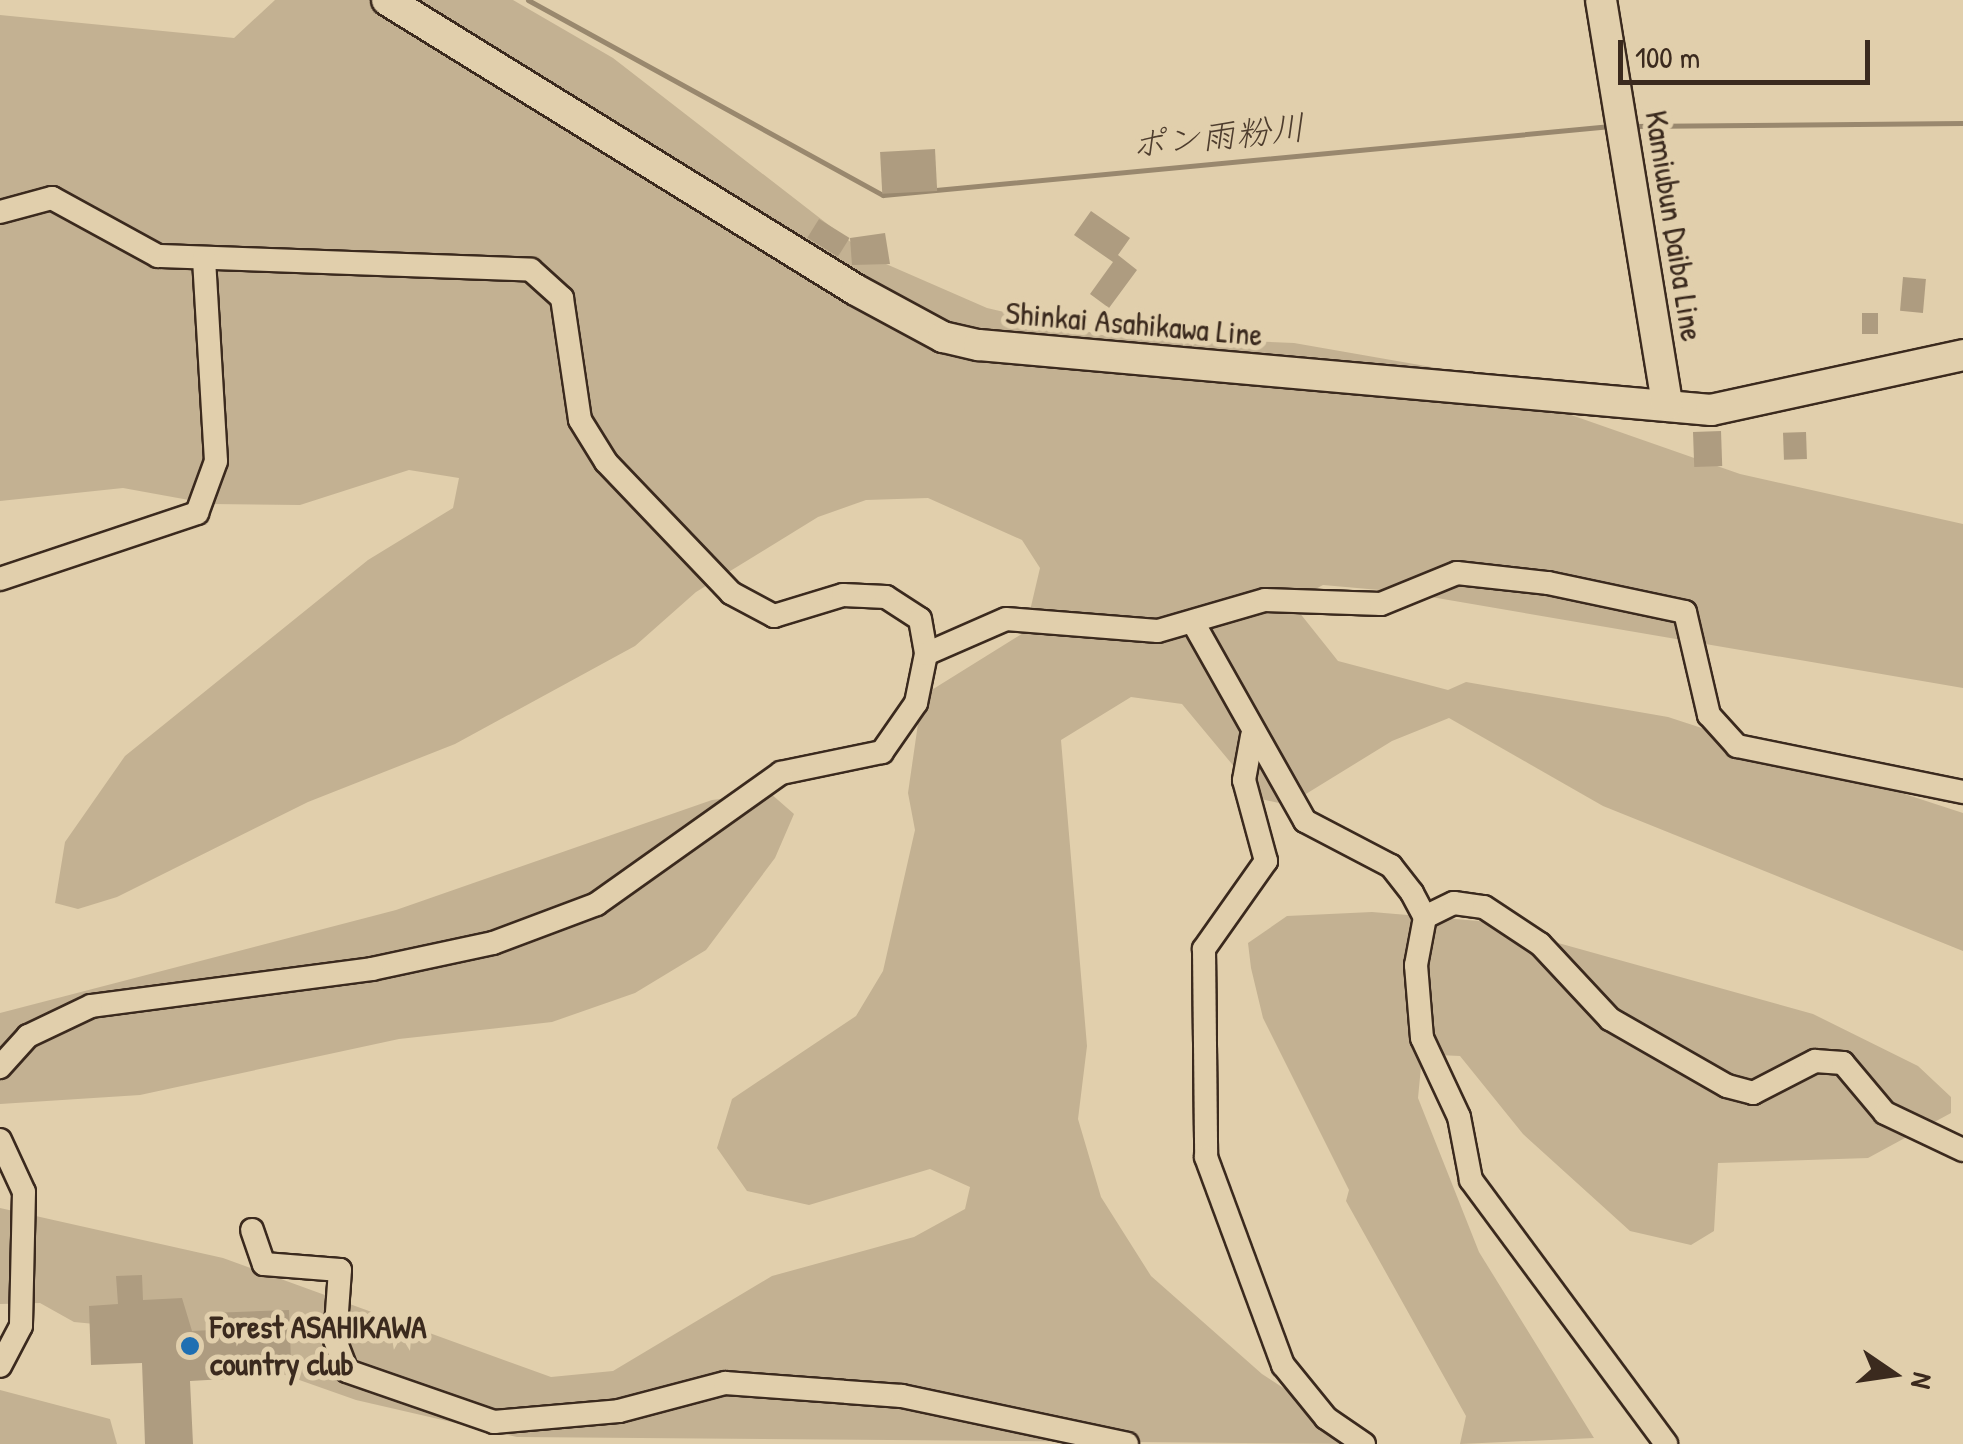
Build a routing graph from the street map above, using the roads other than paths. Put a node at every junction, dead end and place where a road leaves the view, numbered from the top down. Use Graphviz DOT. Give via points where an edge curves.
graph roads {
  1 [pos="387,0"];
  2 [pos="1602,0"];
  3 [pos="0,212"];
  4 [pos="204,258"];
  5 [pos="1963,354"];
  6 [pos="1667,405"];
  7 [pos="0,579"];
  8 [pos="1194,624"];
  9 [pos="926,654"];
  10 [pos="1252,736"];
  11 [pos="1963,792"];
  12 [pos="1425,917"];
  13 [pos="0,1067"];
  14 [pos="0,1140"];
  15 [pos="1963,1150"];
  16 [pos="252,1230"];
  17 [pos="0,1366"];
  18 [pos="1127,1444"];
  19 [pos="1364,1444"];
  20 [pos="1666,1444"];
  1 -- 6 [label="main road, Shinkai Asahikawa Line" via="943,337"];
  2 -- 6 [label="main road, Kamiubun Daiba Line"];
  3 -- 4 [label="lane" via="52,198 143,252"];
  4 -- 7 [label="lane" via="216,461 207,498 177,526"];
  4 -- 9 [label="lane" via="532,270 562,298 574,402 606,462 739,596 774,616 843,595 886,597 920,619"];
  5 -- 6 [label="main road, Shinkai Asahikawa Line" via="1711,410"];
  8 -- 9 [label="lane" via="1134,632 1006,619"];
  8 -- 10 [label="lane"];
  8 -- 11 [label="lane" via="1265,600 1381,604 1457,572 1669,607 1694,623 1709,715 1737,746"];
  9 -- 13 [label="lane" via="916,703 882,752 781,772 597,904 506,939 372,969 91,1006 38,1029"];
  10 -- 12 [label="lane" via="1305,821 1391,866"];
  10 -- 19 [label="lane" via="1244,780 1266,860 1204,948 1206,1157 1283,1365 1326,1418"];
  12 -- 15 [label="lane" via="1454,904 1484,907 1540,944 1610,1019 1726,1086 1753,1093 1826,1059 1843,1064 1885,1113"];
  12 -- 20 [label="lane" via="1416,965 1422,1038 1459,1118 1471,1180"];
  14 -- 17 [label="lane" via="24,1192 21,1326"];
  16 -- 18 [label="lane" via="264,1264 340,1270 335,1340 347,1370 494,1422 561,1420 725,1384 902,1396"];
}
